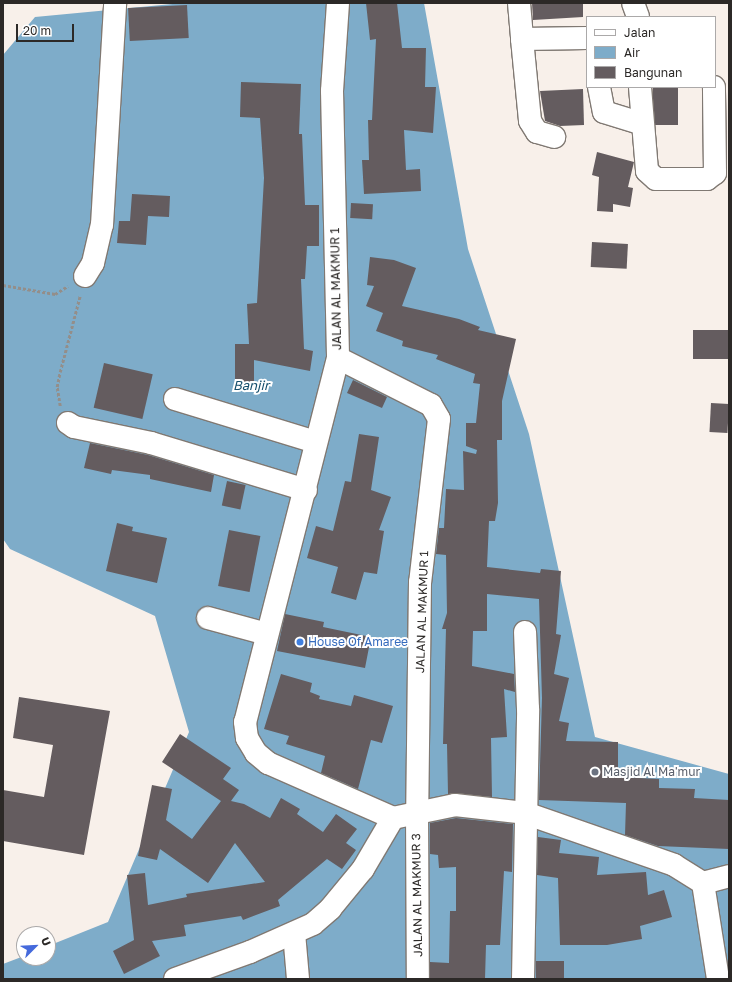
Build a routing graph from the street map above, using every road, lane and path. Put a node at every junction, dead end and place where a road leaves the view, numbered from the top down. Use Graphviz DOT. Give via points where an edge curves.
graph roads {
  1 [pos="115,3"];
  2 [pos="338,3"];
  3 [pos="519,3"];
  4 [pos="633,3"];
  5 [pos="638,16"];
  6 [pos="586,38"];
  7 [pos="522,39"];
  8 [pos="599,88"];
  9 [pos="640,88"];
  10 [pos="714,88"];
  11 [pos="640,123"];
  12 [pos="554,137"];
  13 [pos="85,276"];
  14 [pos="3,285"];
  15 [pos="338,358"];
  16 [pos="175,399"];
  17 [pos="68,423"];
  18 [pos="316,442"];
  19 [pos="306,490"];
  20 [pos="208,618"];
  21 [pos="525,632"];
  22 [pos="267,634"];
  23 [pos="417,812"];
  24 [pos="525,813"];
  25 [pos="394,818"];
  26 [pos="729,876"];
  27 [pos="703,883"];
  28 [pos="294,933"];
  29 [pos="717,974"];
  30 [pos="175,979"];
  31 [pos="298,979"];
  32 [pos="418,979"];
  33 [pos="523,979"];
  1 -- 13 [label="street" via="102,225 94,263"];
  2 -- 15 [label="street, JALAN AL MAKMUR 1" via="332,91"];
  3 -- 7 [label="street"];
  4 -- 5 [label="street"];
  6 -- 7 [label="street"];
  7 -- 12 [label="street" via="530,121 537,132"];
  8 -- 11 [label="street" via="604,112"];
  9 -- 11 [label="street"];
  10 -- 11 [label="street" via="715,172 707,179 656,180 650,176 647,171"];
  13 -- 14 [label="path" via="55,294"];
  13 -- 17 [label="path" via="57,387 61,410"];
  15 -- 18 [label="street"];
  15 -- 23 [label="street, JALAN AL MAKMUR 1" via="431,405 438,419 420,582"];
  16 -- 18 [label="street"];
  17 -- 19 [label="street" via="74,427 151,443"];
  18 -- 19 [label="street"];
  19 -- 22 [label="street"];
  20 -- 22 [label="street"];
  21 -- 24 [label="street" via="528,709"];
  22 -- 25 [label="street" via="245,722 247,738 256,753 268,763"];
  23 -- 24 [label="street" via="455,805"];
  23 -- 25 [label="street"];
  23 -- 32 [label="street, JALAN AL MAKMUR 3"];
  24 -- 27 [label="street" via="674,865"];
  24 -- 33 [label="street"];
  25 -- 28 [label="street" via="363,869 330,909 313,924"];
  26 -- 27 [label="street"];
  27 -- 29 [label="street"];
  28 -- 30 [label="street"];
  28 -- 31 [label="street"];
}
